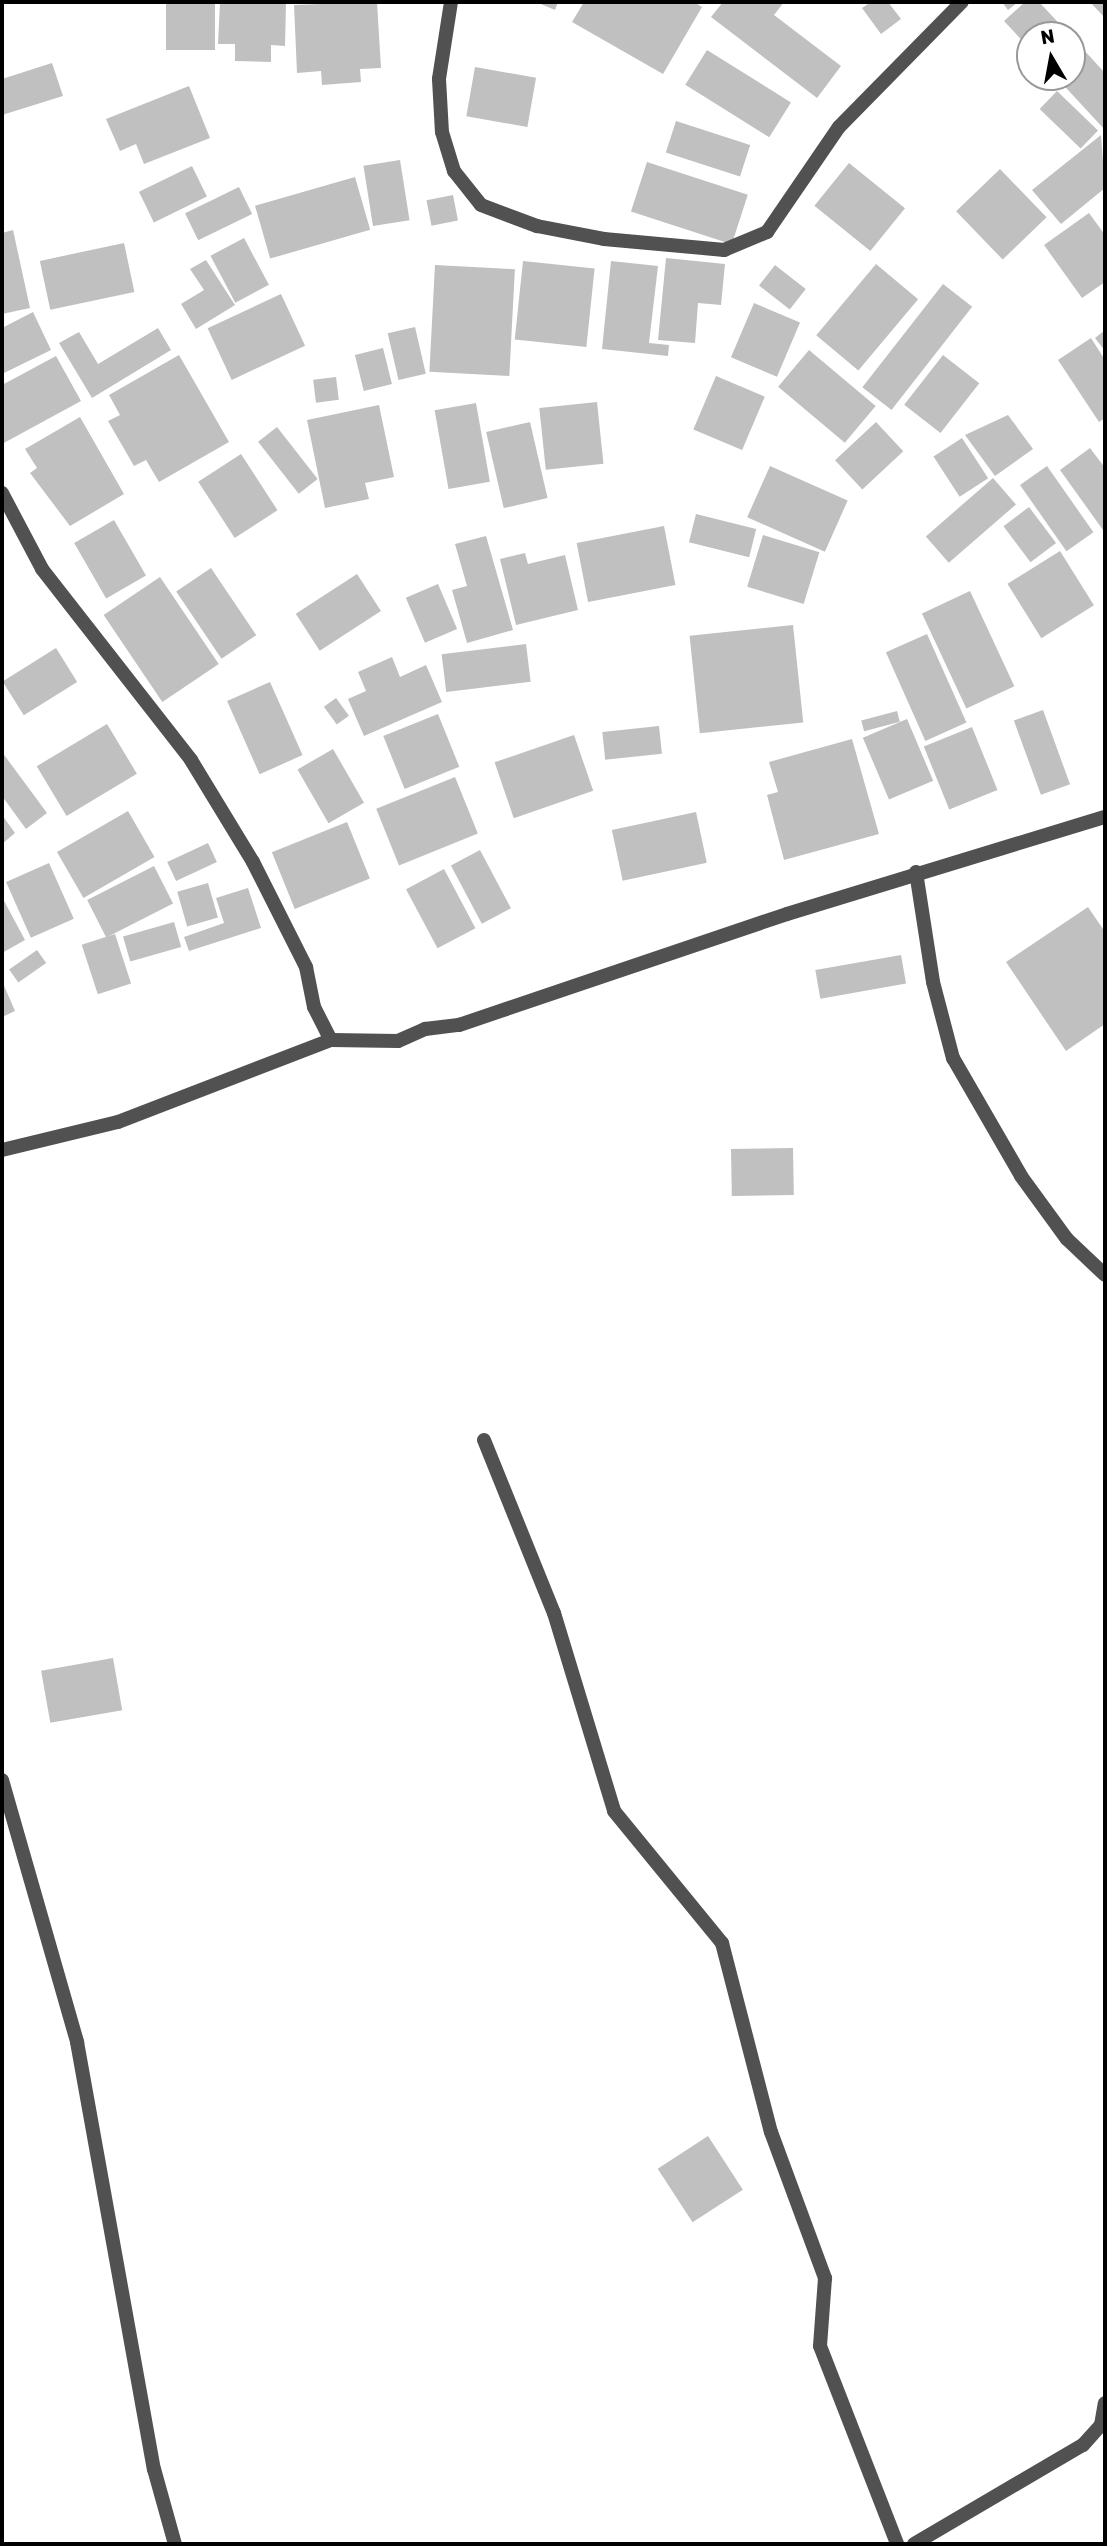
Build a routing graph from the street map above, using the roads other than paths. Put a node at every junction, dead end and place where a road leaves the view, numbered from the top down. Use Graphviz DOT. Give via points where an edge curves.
graph roads {
  1 [pos="451,2"];
  2 [pos="962,2"];
  3 [pos="2,493"];
  4 [pos="1105,817"];
  5 [pos="916,872"];
  6 [pos="331,1040"];
  7 [pos="2,1150"];
  8 [pos="1105,1275"];
  9 [pos="484,1440"];
  10 [pos="2,1780"];
  11 [pos="1105,2403"];
  12 [pos="174,2544"];
  13 [pos="897,2544"];
  14 [pos="914,2544"];
  1 -- 2 [label="street" via="439,79 442,132 459,180 481,205 537,226 604,239 724,250 767,232 839,127"];
  3 -- 6 [label="street" via="41,569 191,760 240,839 306,967 314,1007"];
  4 -- 5 [label="street"];
  5 -- 6 [label="street" via="458,1025 425,1029 398,1041"];
  5 -- 8 [label="street" via="933,982 953,1058 1028,1186 1066,1239"];
  6 -- 7 [label="street" via="118,1122"];
  9 -- 13 [label="street" via="554,1613 614,1811 722,1943 771,2132 825,2278 820,2346"];
  10 -- 12 [label="street" via="78,2042 154,2469"];
  11 -- 14 [label="street" via="1101,2425 1083,2445"];
}
